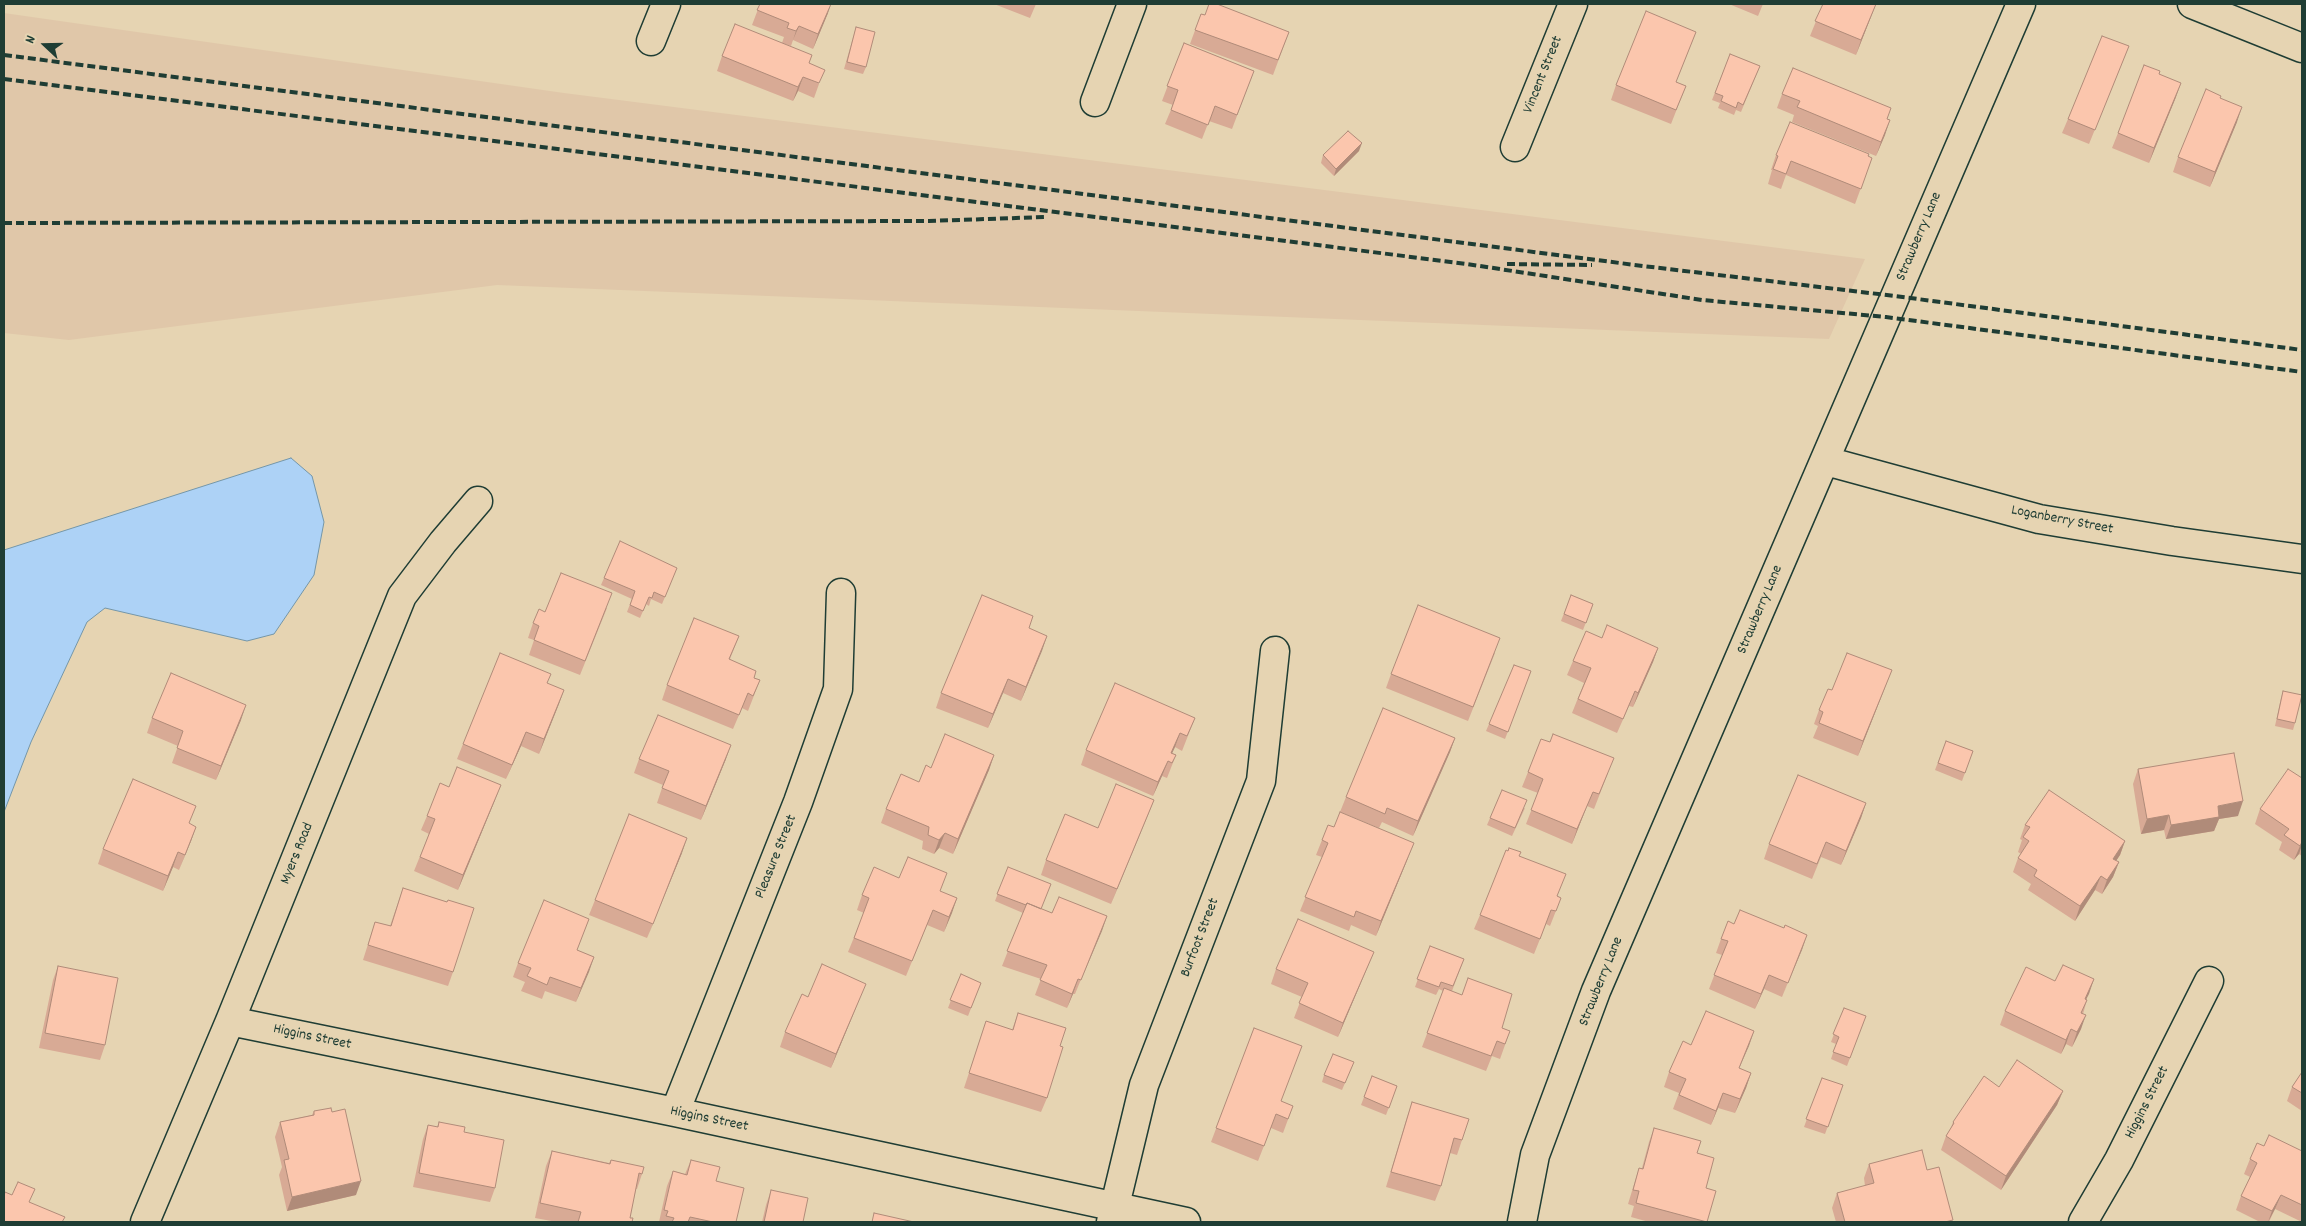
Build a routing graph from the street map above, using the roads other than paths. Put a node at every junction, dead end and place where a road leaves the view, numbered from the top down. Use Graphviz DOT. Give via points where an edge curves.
graph roads {
  1 [pos="666,4"];
  2 [pos="1132,4"];
  3 [pos="1572,4"];
  4 [pos="2021,4"];
  5 [pos="2192,4"];
  6 [pos="651,41"];
  7 [pos="2302,48"];
  8 [pos="1095,102"];
  9 [pos="1515,147"];
  10 [pos="1826,461"];
  11 [pos="478,501"];
  12 [pos="2302,559"];
  13 [pos="841,593"];
  14 [pos="1275,651"];
  15 [pos="2209,981"];
  16 [pos="230,1021"];
  17 [pos="675,1112"];
  18 [pos="1113,1215"];
  19 [pos="145,1222"];
  20 [pos="1186,1222"];
  21 [pos="1522,1222"];
  22 [pos="2083,1222"];
  1 -- 6 [label="street"];
  2 -- 8 [label="street"];
  3 -- 9 [label="street, Vincent Street"];
  4 -- 10 [label="street, Strawberry Lane"];
  5 -- 7 [label="street"];
  10 -- 12 [label="street, Loganberry Street" via="2039,519"];
  10 -- 21 [label="street, Strawberry Lane" via="1596,992 1536,1155"];
  11 -- 16 [label="street, Myers Road" via="402,596"];
  13 -- 17 [label="street, Pleasure Street" via="838,689 798,802"];
  14 -- 18 [label="street, Burfoot Street" via="1261,781 1144,1085"];
  15 -- 22 [label="street, Higgins Street" via="2119,1160"];
  16 -- 17 [label="street, Higgins Street"];
  16 -- 19 [label="street, Myers Road"];
  17 -- 18 [label="street, Higgins Street"];
  18 -- 20 [label="street, Higgins Street"];
}
